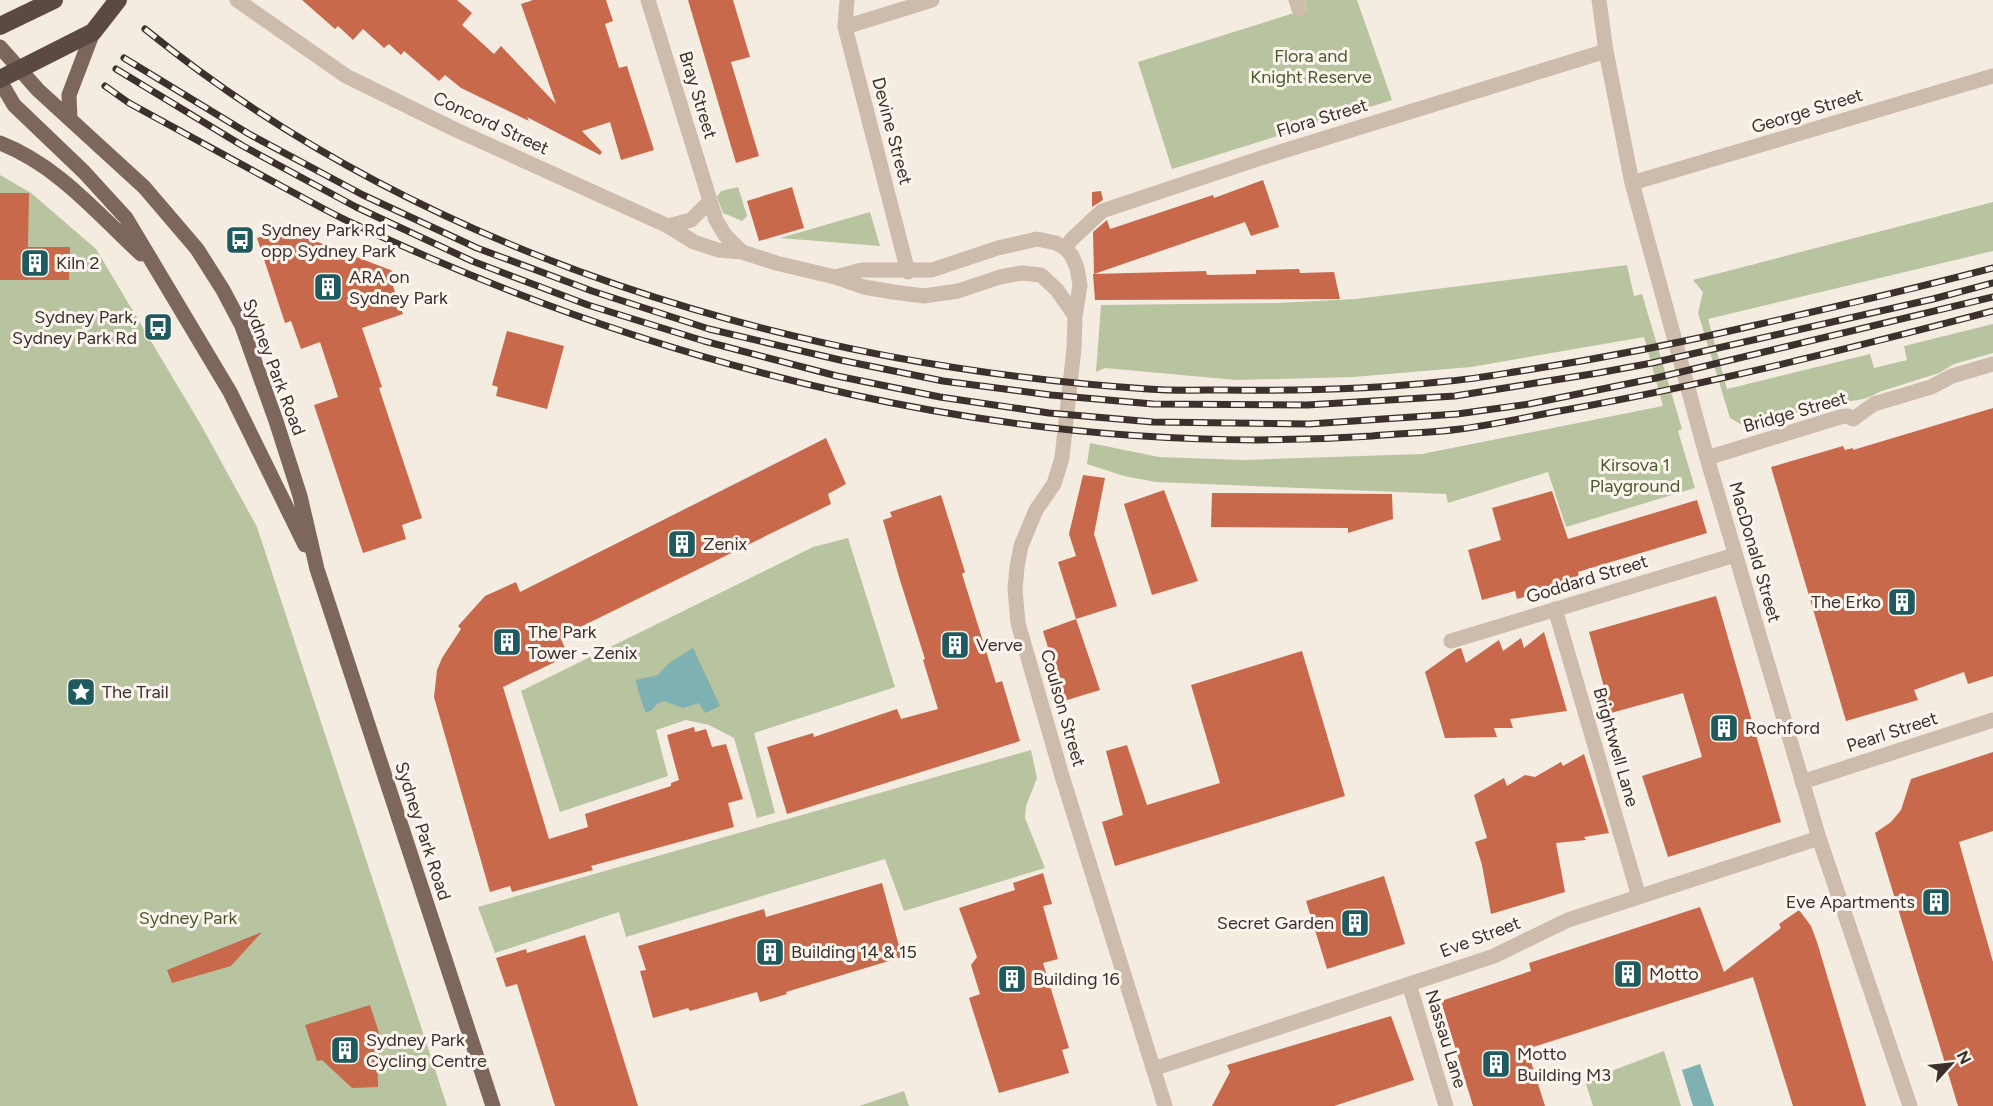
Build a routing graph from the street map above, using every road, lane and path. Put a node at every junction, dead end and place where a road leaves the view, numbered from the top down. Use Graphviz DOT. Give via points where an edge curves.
graph roads {
  1 [pos="54,0"];
  2 [pos="118,0"];
  3 [pos="237,0"];
  4 [pos="648,0"];
  5 [pos="847,0"];
  6 [pos="932,0"];
  7 [pos="1599,0"];
  8 [pos="0,26"];
  9 [pos="845,27"];
  10 [pos="93,32"];
  11 [pos="0,47"];
  12 [pos="1606,51"];
  13 [pos="19,69"];
  14 [pos="1993,76"];
  15 [pos="0,80"];
  16 [pos="70,119"];
  17 [pos="0,142"];
  18 [pos="1632,183"];
  19 [pos="710,201"];
  20 [pos="668,226"];
  21 [pos="1065,248"];
  22 [pos="742,252"];
  23 [pos="152,264"];
  24 [pos="908,272"];
  25 [pos="835,277"];
  26 [pos="1075,316"];
  27 [pos="1993,364"];
  28 [pos="1707,458"];
  29 [pos="1735,555"];
  30 [pos="317,569"];
  31 [pos="1555,609"];
  32 [pos="1451,640"];
  33 [pos="1993,720"];
  34 [pos="1802,782"];
  35 [pos="1819,838"];
  36 [pos="1639,897"];
  37 [pos="1409,984"];
  38 [pos="1153,1069"];
  39 [pos="493,1106"];
  40 [pos="1165,1106"];
  41 [pos="1446,1106"];
  42 [pos="1910,1106"];
  1 -- 8 [label="highway"];
  2 -- 10 [label="highway"];
  3 -- 20 [label="street, Concord Street" via="346,76"];
  4 -- 19 [label="street, Bray Street"];
  5 -- 9 [label="street, Devine Street"];
  6 -- 9 [label="street"];
  7 -- 12 [label="street, MacDonald Street"];
  9 -- 24 [label="street, Devine Street"];
  10 -- 13 [label="highway"];
  10 -- 16 [label="main road" via="69,95"];
  11 -- 13 [label="main road, Sydney Park Road"];
  12 -- 18 [label="street, MacDonald Street"];
  12 -- 21 [label="street, Flora Street" via="1102,211"];
  13 -- 15 [label="highway"];
  13 -- 16 [label="main road, Sydney Park Road"];
  14 -- 18 [label="street, George Street"];
  15 -- 23 [label="main road, Sydney Park Road" via="14,105 108,196 126,218"];
  16 -- 30 [label="main road, Sydney Park Road" via="158,202 197,249 223,290 242,326 272,410 300,496"];
  17 -- 23 [label="main road, Sydney Park Road" via="44,166 75,190"];
  18 -- 28 [label="street, MacDonald Street"];
  19 -- 20 [label="street" via="691,220"];
  19 -- 22 [label="street, Bray Street" via="719,228"];
  20 -- 22 [label="street, Concord Street" via="694,242"];
  21 -- 24 [label="street" via="1047,240 1027,240 932,270"];
  21 -- 26 [label="street, Coulson Street" via="1077,268 1080,285"];
  22 -- 25 [label="street"];
  23 -- 30 [label="main road, Sydney Park Road" via="230,392"];
  24 -- 25 [label="street" via="862,270"];
  25 -- 26 [label="street" via="864,287 924,296 1030,273 1050,282"];
  26 -- 38 [label="street, Coulson Street" via="1059,471 1021,546 1016,607 1062,776"];
  27 -- 28 [label="street, Bridge Street" via="1874,404 1853,418 1840,417"];
  28 -- 29 [label="street, MacDonald Street"];
  29 -- 31 [label="street, Goddard Street"];
  29 -- 34 [label="street, MacDonald Street"];
  30 -- 39 [label="main road, Sydney Park Road"];
  31 -- 32 [label="street, Goddard Street"];
  31 -- 36 [label="street, Brightwell Lane"];
  33 -- 34 [label="street, Pearl Street"];
  34 -- 35 [label="street, MacDonald Street"];
  35 -- 36 [label="street, Eve Street"];
  35 -- 42 [label="street, MacDonald Street"];
  36 -- 37 [label="street, Eve Street" via="1568,920 1494,956"];
  37 -- 38 [label="street, Eve Street"];
  37 -- 41 [label="street, Nassau Lane"];
  38 -- 40 [label="street, Coulson Street"];
}
